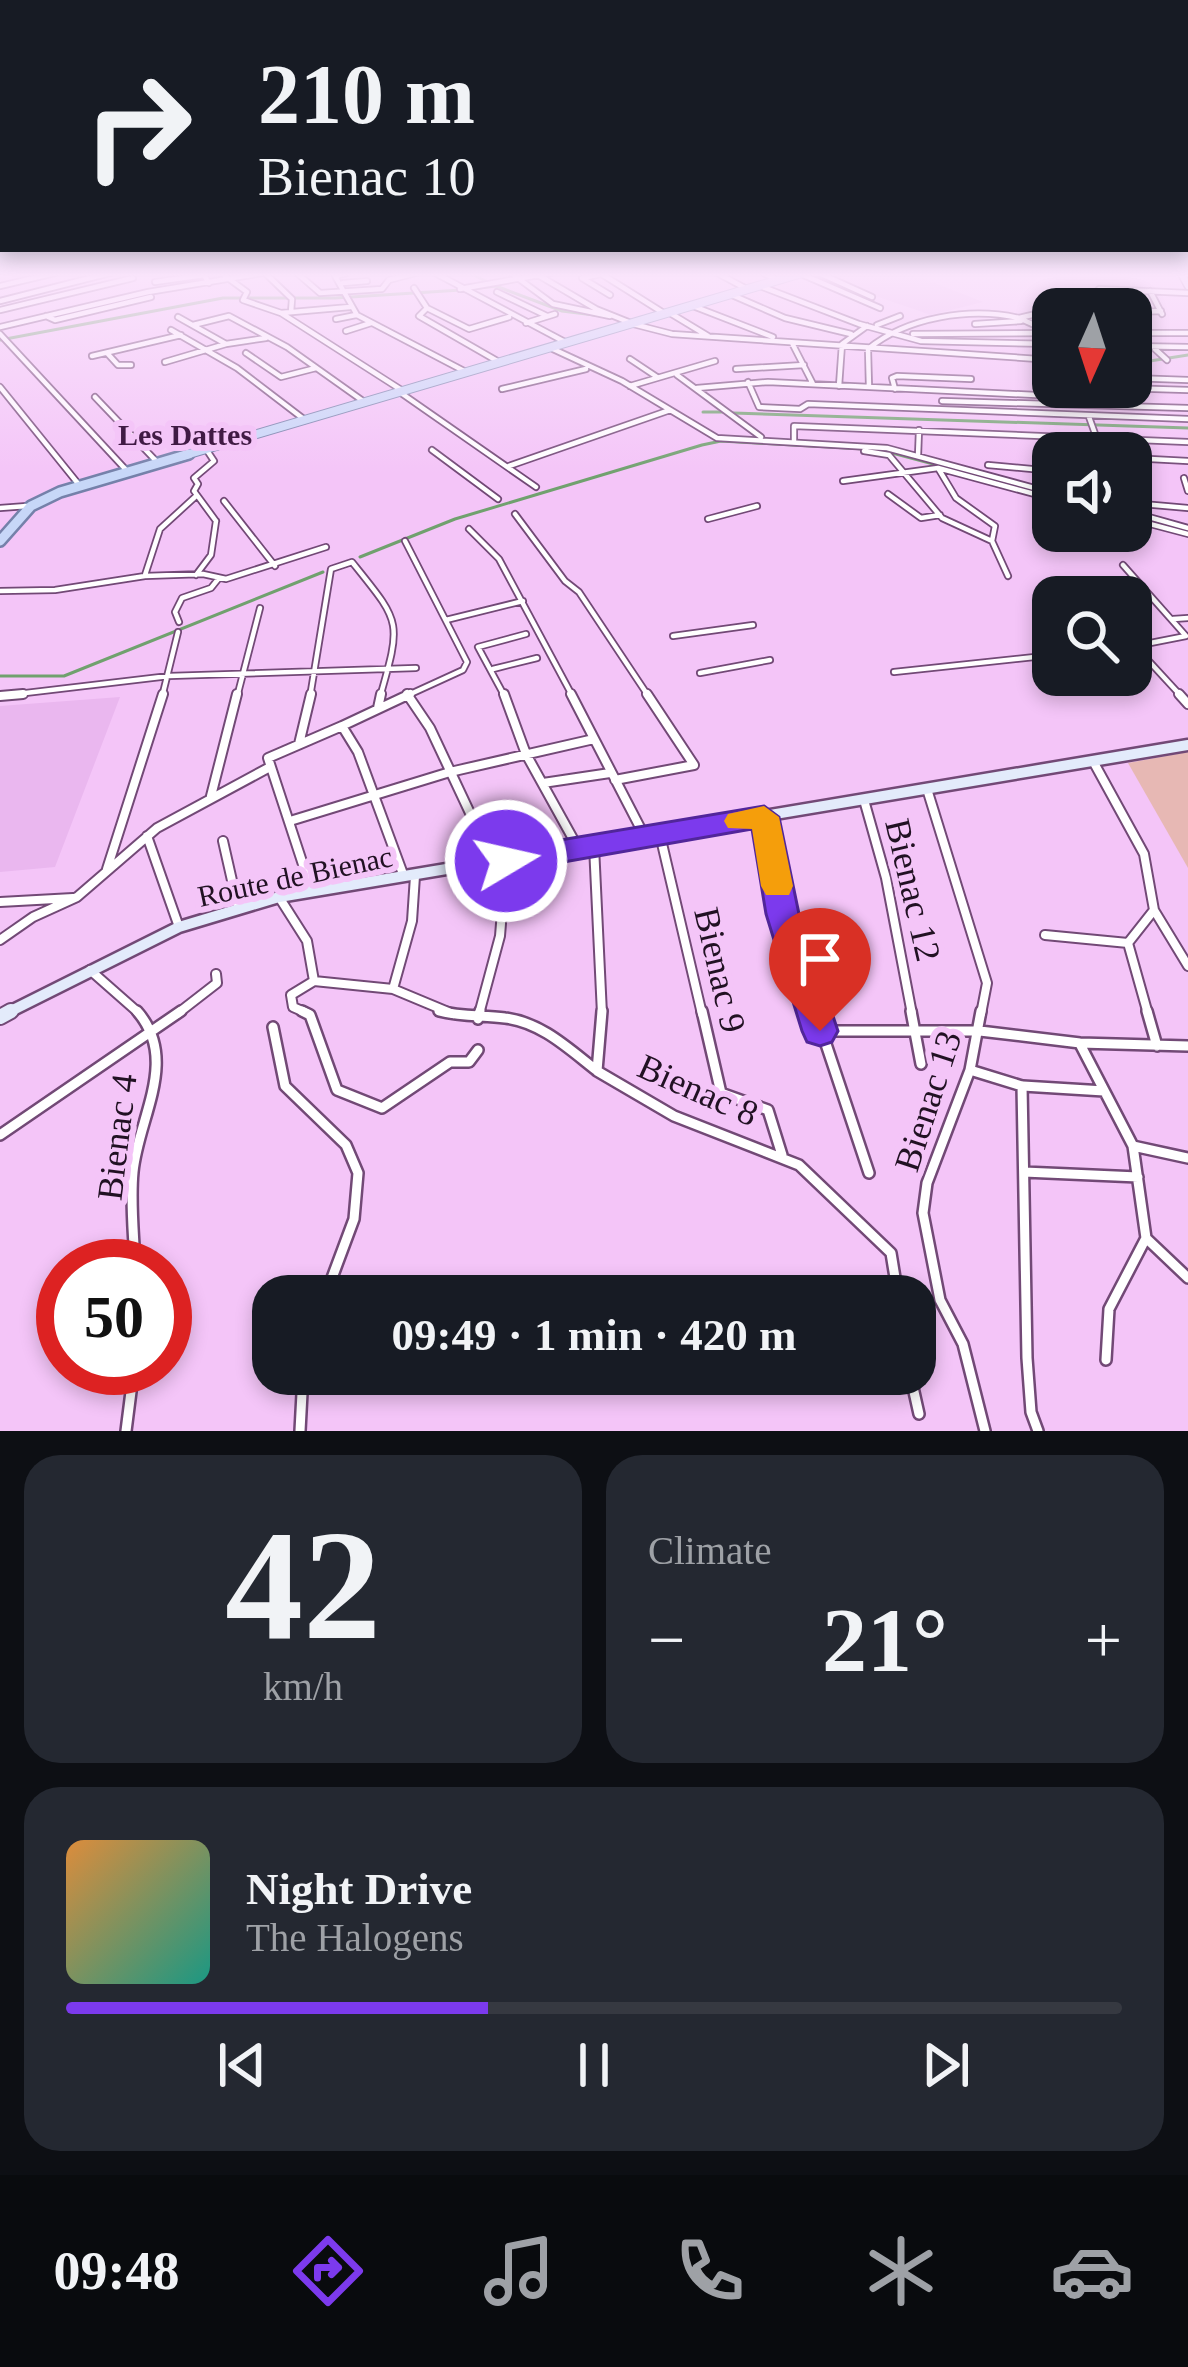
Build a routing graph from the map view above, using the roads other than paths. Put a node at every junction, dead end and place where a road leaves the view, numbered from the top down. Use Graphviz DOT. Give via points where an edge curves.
graph roads {
  1 [pos="5,340"];
  2 [pos="161,340"];
  3 [pos="189,340"];
  4 [pos="219,340"];
  5 [pos="252,340"];
  6 [pos="273,340"];
  7 [pos="322,340"];
  8 [pos="403,340"];
  9 [pos="460,340"];
  10 [pos="560,340"];
  11 [pos="582,340"];
  12 [pos="754,340"];
  13 [pos="784,340"];
  14 [pos="847,340"];
  15 [pos="879,340"];
  16 [pos="922,340"];
  17 [pos="925,341"];
  18 [pos="790,342"];
  19 [pos="226,344"];
  20 [pos="568,344"];
  21 [pos="1032,344"];
  22 [pos="842,346"];
  23 [pos="1153,346"];
  24 [pos="1188,347"];
  25 [pos="869,348"];
  26 [pos="553,349"];
  27 [pos="209,352"];
  28 [pos="931,352"];
  29 [pos="107,353"];
  30 [pos="246,353"];
  31 [pos="92,356"];
  32 [pos="1165,358"];
  33 [pos="630,359"];
  34 [pos="1032,359"];
  35 [pos="715,361"];
  36 [pos="165,362"];
  37 [pos="131,364"];
  38 [pos="502,364"];
  39 [pos="804,365"];
  40 [pos="316,368"];
  41 [pos="588,369"];
  42 [pos="736,369"];
  43 [pos="470,374"];
  44 [pos="677,374"];
  45 [pos="660,379"];
  46 [pos="1152,379"];
  47 [pos="971,380"];
  48 [pos="1188,380"];
  49 [pos="748,382"];
  50 [pos="813,384"];
  51 [pos="630,386"];
  52 [pos="839,386"];
  53 [pos="0,387"];
  54 [pos="869,387"];
  55 [pos="697,388"];
  56 [pos="895,388"];
  57 [pos="502,389"];
  58 [pos="1152,389"];
  59 [pos="1188,390"];
  60 [pos="404,393"];
  61 [pos="95,397"];
  62 [pos="1032,398"];
  63 [pos="1032,400"];
  64 [pos="942,401"];
  65 [pos="366,403"];
  66 [pos="1153,407"];
  67 [pos="1058,408"];
  68 [pos="1085,408"];
  69 [pos="1188,408"];
  70 [pos="670,410"];
  71 [pos="1059,415"];
  72 [pos="1160,418"];
  73 [pos="1188,419"];
  74 [pos="305,421"];
  75 [pos="1091,422"];
  76 [pos="862,428"];
  77 [pos="919,430"];
  78 [pos="1095,432"];
  79 [pos="1032,435"];
  80 [pos="764,440"];
  81 [pos="1152,440"];
  82 [pos="794,441"];
  83 [pos="1188,442"];
  84 [pos="865,448"];
  85 [pos="206,449"];
  86 [pos="432,450"];
  87 [pos="918,456"];
  88 [pos="1152,459"];
  89 [pos="1188,461"];
  90 [pos="158,463"];
  91 [pos="988,465"];
  92 [pos="509,466"];
  93 [pos="938,468"];
  94 [pos="1032,469"];
  95 [pos="899,470"];
  96 [pos="128,472"];
  97 [pos="1184,478"];
  98 [pos="843,481"];
  99 [pos="80,486"];
  100 [pos="536,487"];
  101 [pos="1032,490"];
  102 [pos="1032,491"];
  103 [pos="1188,491"];
  104 [pos="888,494"];
  105 [pos="195,497"];
  106 [pos="498,499"];
  107 [pos="224,502"];
  108 [pos="1152,505"];
  109 [pos="31,506"];
  110 [pos="758,506"];
  111 [pos="1188,508"];
  112 [pos="0,509"];
  113 [pos="515,514"];
  114 [pos="940,515"];
  115 [pos="234,516"];
  116 [pos="708,519"];
  117 [pos="216,521"];
  118 [pos="1152,522"];
  119 [pos="470,529"];
  120 [pos="1188,531"];
  121 [pos="0,541"];
  122 [pos="405,541"];
  123 [pos="992,541"];
  124 [pos="326,547"];
  125 [pos="1123,565"];
  126 [pos="275,566"];
  127 [pos="196,575"];
  128 [pos="145,576"];
  129 [pos="1008,576"];
  130 [pos="219,578"];
  131 [pos="0,591"];
  132 [pos="524,602"];
  133 [pos="260,608"];
  134 [pos="1188,617"];
  135 [pos="1173,619"];
  136 [pos="446,620"];
  137 [pos="178,622"];
  138 [pos="753,625"];
  139 [pos="178,632"];
  140 [pos="526,634"];
  141 [pos="673,636"];
  142 [pos="1152,644"];
  143 [pos="1032,657"];
  144 [pos="537,658"];
  145 [pos="770,660"];
  146 [pos="1152,667"];
  147 [pos="416,668"];
  148 [pos="385,669"];
  149 [pos="493,669"];
  150 [pos="314,672"];
  151 [pos="894,672"];
  152 [pos="245,673"];
  153 [pos="700,674"];
  154 [pos="169,676"];
  155 [pos="407,694"];
  156 [pos="0,696"];
  157 [pos="1188,704"];
  158 [pos="377,708"];
  159 [pos="342,726"];
  160 [pos="594,739"];
  161 [pos="298,744"];
  162 [pos="1188,745"];
  163 [pos="526,754"];
  164 [pos="1094,761"];
  165 [pos="270,767"];
  166 [pos="450,772"];
  167 [pos="613,777"];
  168 [pos="543,783"];
  169 [pos="927,789"];
  170 [pos="373,794"];
  171 [pos="210,800"];
  172 [pos="864,800"];
  173 [pos="764,817"];
  174 [pos="290,821"];
  175 [pos="660,835"];
  176 [pos="147,836"];
  177 [pos="645,838"];
  178 [pos="223,841"];
  179 [pos="594,846"];
  180 [pos="579,849"];
  181 [pos="499,861"];
  182 [pos="106,873"];
  183 [pos="409,876"];
  184 [pos="313,893"];
  185 [pos="77,897"];
  186 [pos="279,897"];
  187 [pos="0,902"];
  188 [pos="238,907"];
  189 [pos="1154,910"];
  190 [pos="179,927"];
  191 [pos="1045,935"];
  192 [pos="0,940"];
  193 [pos="1128,943"];
  194 [pos="1188,966"];
  195 [pos="89,970"];
  196 [pos="216,974"];
  197 [pos="314,980"];
  198 [pos="393,989"];
  199 [pos="0,1017"];
  200 [pos="478,1019"];
  201 [pos="273,1027"];
  202 [pos="151,1029"];
  203 [pos="980,1030"];
  204 [pos="820,1031"];
  205 [pos="916,1032"];
  206 [pos="1080,1043"];
  207 [pos="1157,1046"];
  208 [pos="1188,1046"];
  209 [pos="478,1049"];
  210 [pos="921,1064"];
  211 [pos="970,1070"];
  212 [pos="597,1071"];
  213 [pos="1022,1086"];
  214 [pos="1104,1091"];
  215 [pos="0,1135"];
  216 [pos="1133,1146"];
  217 [pos="782,1155"];
  218 [pos="1188,1158"];
  219 [pos="1024,1172"];
  220 [pos="869,1173"];
  221 [pos="1138,1177"];
  222 [pos="1146,1238"];
  223 [pos="134,1239"];
  224 [pos="333,1275"];
  225 [pos="895,1275"];
  226 [pos="1188,1278"];
  227 [pos="1106,1360"];
  228 [pos="131,1395"];
  229 [pos="302,1395"];
  230 [pos="915,1395"];
  231 [pos="919,1414"];
  232 [pos="985,1430"];
  233 [pos="126,1431"];
  234 [pos="300,1431"];
  235 [pos="1038,1431"];
  1 -- 96 [label="street"];
  2 -- 29 [label="street"];
  3 -- 27 [label="street"];
  4 -- 19 [label="street"];
  5 -- 19 [label="street"];
  6 -- 40 [label="street"];
  7 -- 60 [label="street"];
  8 -- 43 [label="street"];
  9 -- 38 [label="street"];
  10 -- 20 [label="street"];
  11 -- 20 [label="main road"];
  12 -- 18 [label="street"];
  13 -- 18 [label="street"];
  14 -- 22 [label="street"];
  15 -- 25 [label="street"];
  16 -- 17 [label="street"];
  17 -- 21 [label="street"];
  17 -- 28 [label="street"];
  18 -- 22 [label="street"];
  18 -- 39 [label="street"];
  19 -- 27 [label="street"];
  20 -- 26 [label="main road"];
  22 -- 25 [label="street"];
  22 -- 52 [label="street"];
  23 -- 24 [label="street"];
  23 -- 32 [label="street"];
  25 -- 28 [label="street"];
  25 -- 54 [label="street"];
  26 -- 38 [label="main road"];
  26 -- 41 [label="street"];
  27 -- 36 [label="street"];
  27 -- 74 [label="street"];
  28 -- 34 [label="street"];
  29 -- 31 [label="street"];
  29 -- 37 [label="street" via="118,365"];
  30 -- 40 [label="street" via="281,376"];
  33 -- 45 [label="street"];
  35 -- 44 [label="street"];
  38 -- 43 [label="main road"];
  39 -- 42 [label="street"];
  39 -- 50 [label="street"];
  40 -- 65 [label="street"];
  41 -- 51 [label="street"];
  41 -- 57 [label="street"];
  43 -- 60 [label="main road"];
  44 -- 45 [label="street"];
  44 -- 55 [label="street"];
  45 -- 51 [label="street"];
  46 -- 48 [label="street"];
  47 -- 56 [label="street" via="897,376"];
  49 -- 50 [label="street"];
  49 -- 55 [label="street"];
  49 -- 71 [label="street" via="759,407"];
  50 -- 52 [label="street"];
  51 -- 70 [label="street"];
  52 -- 54 [label="street"];
  53 -- 99 [label="street"];
  54 -- 56 [label="street"];
  55 -- 80 [label="street"];
  56 -- 62 [label="street"];
  58 -- 59 [label="street"];
  60 -- 65 [label="main road"];
  60 -- 92 [label="street"];
  61 -- 90 [label="street"];
  63 -- 64 [label="street"];
  65 -- 74 [label="main road"];
  66 -- 69 [label="street"];
  66 -- 72 [label="street"];
  67 -- 71 [label="street"];
  68 -- 75 [label="street"];
  70 -- 80 [label="street" via="717,438"];
  70 -- 92 [label="street"];
  71 -- 75 [label="street"];
  72 -- 73 [label="street"];
  72 -- 75 [label="street"];
  74 -- 85 [label="main road"];
  75 -- 78 [label="street"];
  76 -- 77 [label="street"];
  76 -- 82 [label="street" via="794,426"];
  76 -- 84 [label="street"];
  77 -- 79 [label="street"];
  77 -- 87 [label="street"];
  80 -- 82 [label="street"];
  81 -- 83 [label="street"];
  82 -- 84 [label="street"];
  84 -- 87 [label="street"];
  84 -- 95 [label="street" via="889,455"];
  85 -- 90 [label="main road"];
  85 -- 105 [label="street" via="214,460 194,478"];
  86 -- 106 [label="street"];
  87 -- 101 [label="street"];
  88 -- 89 [label="street"];
  90 -- 96 [label="main road"];
  91 -- 94 [label="street"];
  92 -- 100 [label="street"];
  93 -- 95 [label="street"];
  93 -- 102 [label="street"];
  93 -- 123 [label="street" via="956,498 994,526"];
  95 -- 98 [label="street"];
  95 -- 114 [label="street"];
  96 -- 99 [label="main road"];
  97 -- 103 [label="street"];
  99 -- 109 [label="main road"];
  104 -- 114 [label="street" via="921,518"];
  105 -- 117 [label="street"];
  105 -- 128 [label="street" via="155,534"];
  107 -- 115 [label="street"];
  108 -- 111 [label="street"];
  109 -- 112 [label="street"];
  109 -- 121 [label="main road"];
  110 -- 116 [label="street"];
  113 -- 167 [label="street" via="579,592 694,765"];
  114 -- 123 [label="street"];
  115 -- 117 [label="street"];
  115 -- 126 [label="street"];
  117 -- 127 [label="street" via="212,554"];
  118 -- 120 [label="street"];
  119 -- 132 [label="street"];
  122 -- 136 [label="street"];
  123 -- 129 [label="street"];
  124 -- 126 [label="street"];
  125 -- 135 [label="street"];
  126 -- 130 [label="street"];
  127 -- 128 [label="street"];
  127 -- 130 [label="street"];
  128 -- 131 [label="street"];
  130 -- 137 [label="street" via="182,598"];
  132 -- 136 [label="street"];
  132 -- 160 [label="street"];
  133 -- 152 [label="street"];
  134 -- 135 [label="street"];
  135 -- 142 [label="street" via="1184,638"];
  136 -- 155 [label="street" via="467,666"];
  138 -- 141 [label="street"];
  139 -- 154 [label="street"];
  140 -- 149 [label="street" via="478,646"];
  143 -- 151 [label="street"];
  144 -- 149 [label="street"];
  145 -- 153 [label="street"];
  146 -- 157 [label="street"];
  147 -- 148 [label="street"];
  148 -- 150 [label="street"];
  148 -- 150 [label="street" via="394,655 392,615 347,561 331,569"];
  148 -- 158 [label="street"];
  149 -- 163 [label="street"];
  150 -- 152 [label="street"];
  150 -- 161 [label="street"];
  152 -- 154 [label="street"];
  152 -- 171 [label="street"];
  154 -- 156 [label="street"];
  154 -- 182 [label="street"];
  155 -- 158 [label="street"];
  155 -- 166 [label="street"];
  158 -- 159 [label="street"];
  159 -- 161 [label="street"];
  159 -- 170 [label="street"];
  160 -- 163 [label="street"];
  160 -- 167 [label="street"];
  161 -- 165 [label="street" via="271,755"];
  162 -- 164 [label="main road, Route de Bienac"];
  163 -- 166 [label="street"];
  163 -- 168 [label="street"];
  164 -- 169 [label="main road, Route de Bienac"];
  164 -- 189 [label="street" via="1144,854"];
  165 -- 171 [label="street"];
  165 -- 174 [label="street"];
  166 -- 170 [label="street"];
  166 -- 181 [label="street"];
  167 -- 168 [label="street"];
  167 -- 177 [label="street"];
  168 -- 180 [label="street"];
  169 -- 172 [label="main road, Route de Bienac"];
  169 -- 203 [label="street, Bienac 13" via="987,983"];
  170 -- 174 [label="street"];
  170 -- 183 [label="street"];
  171 -- 176 [label="street"];
  172 -- 173 [label="main road, Route de Bienac"];
  172 -- 205 [label="street, Bienac 12"];
  173 -- 175 [label="main road, Route de Bienac"];
  173 -- 204 [label="street" via="783,914"];
  174 -- 184 [label="street"];
  175 -- 177 [label="main road, Route de Bienac"];
  175 -- 217 [label="street, Bienac 9" via="721,1093 768,1110"];
  176 -- 182 [label="street"];
  176 -- 190 [label="street"];
  177 -- 179 [label="main road, Route de Bienac"];
  178 -- 188 [label="street"];
  179 -- 180 [label="main road, Route de Bienac"];
  179 -- 212 [label="street, Bienac 8"];
  180 -- 181 [label="main road, Route de Bienac"];
  181 -- 183 [label="main road, Route de Bienac"];
  181 -- 200 [label="street" via="500,936"];
  182 -- 185 [label="street"];
  183 -- 184 [label="main road, Route de Bienac"];
  183 -- 198 [label="street" via="412,921"];
  184 -- 186 [label="main road, Route de Bienac"];
  185 -- 187 [label="street"];
  185 -- 192 [label="street"];
  186 -- 188 [label="main road, Route de Bienac"];
  186 -- 197 [label="street" via="307,941"];
  188 -- 190 [label="main road, Route de Bienac"];
  189 -- 193 [label="street"];
  189 -- 194 [label="street"];
  190 -- 195 [label="main road, Route de Bienac"];
  191 -- 193 [label="street"];
  193 -- 207 [label="street"];
  195 -- 199 [label="main road, Route de Bienac"];
  195 -- 202 [label="street"];
  196 -- 202 [label="street" via="214,988"];
  197 -- 198 [label="street"];
  197 -- 209 [label="street" via="291,995 293,1007 310,1015 338,1090 382,1108 450,1062 469,1062"];
  198 -- 200 [label="street" via="440,1012"];
  200 -- 212 [label="street" via="508,1018 545,1031"];
  201 -- 224 [label="street" via="285,1086 346,1145 358,1173 354,1219"];
  202 -- 215 [label="street"];
  202 -- 223 [label="street, Bienac 4" via="156,1073 133,1172"];
  203 -- 205 [label="street"];
  203 -- 206 [label="street"];
  203 -- 211 [label="street, Bienac 13"];
  204 -- 205 [label="street"];
  204 -- 220 [label="street"];
  205 -- 210 [label="street, Bienac 12"];
  206 -- 207 [label="street"];
  206 -- 214 [label="street"];
  207 -- 208 [label="street"];
  211 -- 213 [label="street"];
  211 -- 232 [label="street, Bienac 13" via="923,1214 940,1300 963,1344"];
  212 -- 217 [label="street, Bienac 8" via="674,1116"];
  213 -- 214 [label="street"];
  213 -- 219 [label="street"];
  214 -- 216 [label="street"];
  216 -- 218 [label="street"];
  216 -- 221 [label="street"];
  217 -- 225 [label="street, Bienac 8" via="891,1253"];
  219 -- 221 [label="street"];
  219 -- 235 [label="street" via="1027,1358"];
  221 -- 222 [label="street"];
  222 -- 226 [label="street"];
  222 -- 227 [label="street" via="1108,1309"];
  228 -- 233 [label="street"];
  229 -- 234 [label="street"];
  230 -- 231 [label="street"];
}
